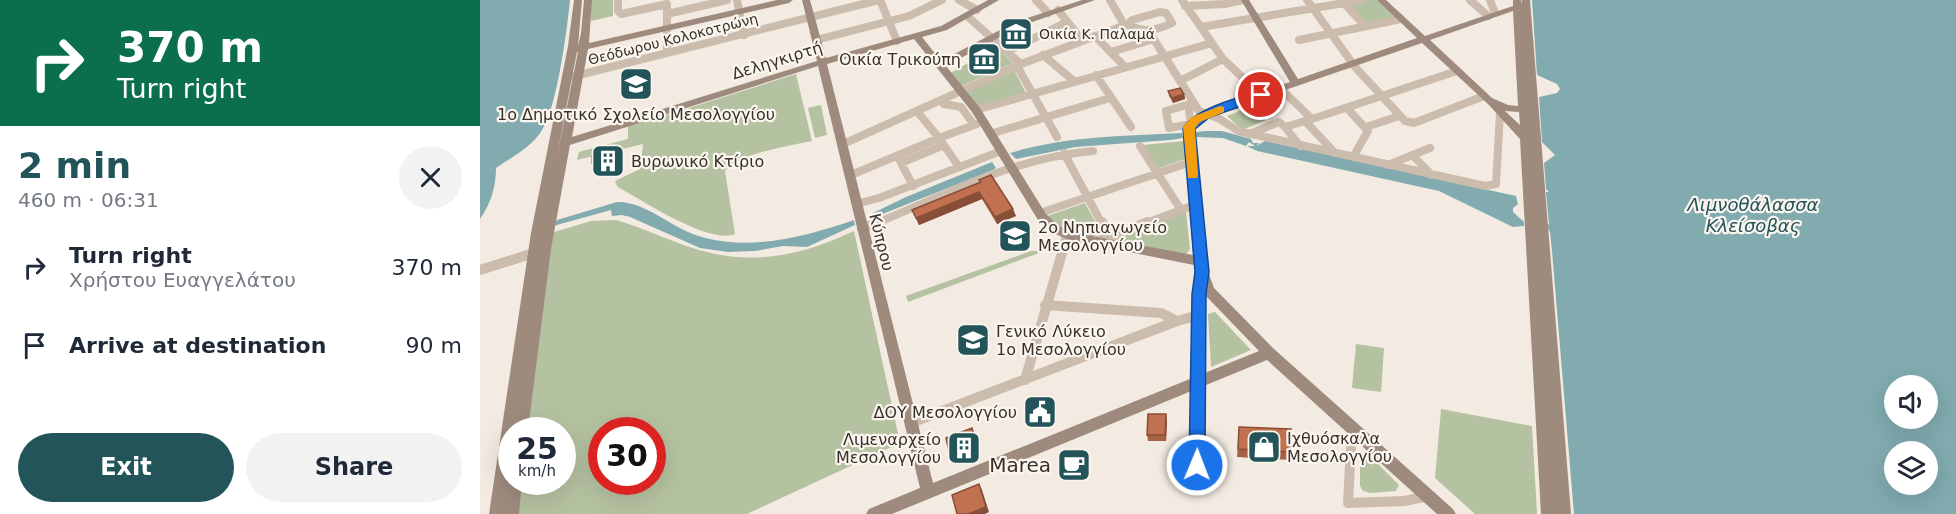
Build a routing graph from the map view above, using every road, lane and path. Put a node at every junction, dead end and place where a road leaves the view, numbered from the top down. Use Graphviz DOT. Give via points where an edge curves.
graph roads {
  1 [pos="578,0"];
  2 [pos="588,0"];
  3 [pos="618,0"];
  4 [pos="727,0"];
  5 [pos="737,0"];
  6 [pos="789,0"];
  7 [pos="806,0"];
  8 [pos="879,0"];
  9 [pos="942,0"];
  10 [pos="958,0"];
  11 [pos="995,0"];
  12 [pos="1036,0"];
  13 [pos="1091,0"];
  14 [pos="1110,0"];
  15 [pos="1244,0"];
  16 [pos="1306,0"];
  17 [pos="1362,0"];
  18 [pos="1380,0"];
  19 [pos="1470,0"];
  20 [pos="1490,0"];
  21 [pos="667,2"];
  22 [pos="1070,2"];
  23 [pos="1521,2"];
  24 [pos="1344,3"];
  25 [pos="1185,6"];
  26 [pos="1312,9"];
  27 [pos="740,11"];
  28 [pos="1053,11"];
  29 [pos="972,13"];
  30 [pos="668,14"];
  31 [pos="1492,15"];
  32 [pos="810,18"];
  33 [pos="1171,18"];
  34 [pos="1256,18"];
  35 [pos="1401,19"];
  36 [pos="889,21"];
  37 [pos="1067,22"];
  38 [pos="1126,25"];
  39 [pos="1365,26"];
  40 [pos="1201,27"];
  41 [pos="667,28"];
  42 [pos="1148,30"];
  43 [pos="744,34"];
  44 [pos="1330,34"];
  45 [pos="916,36"];
  46 [pos="1095,36"];
  47 [pos="993,37"];
  48 [pos="1422,38"];
  49 [pos="1154,39"];
  50 [pos="816,40"];
  51 [pos="1082,40"];
  52 [pos="1299,40"];
  53 [pos="897,41"];
  54 [pos="1212,43"];
  55 [pos="583,48"];
  56 [pos="572,50"];
  57 [pos="1008,51"];
  58 [pos="1111,52"];
  59 [pos="667,53"];
  60 [pos="1043,55"];
  61 [pos="1165,56"];
  62 [pos="1223,59"];
  63 [pos="822,61"];
  64 [pos="1352,63"];
  65 [pos="940,65"];
  66 [pos="1019,65"];
  67 [pos="1125,68"];
  68 [pos="1458,71"];
  69 [pos="1096,75"];
  70 [pos="572,76"];
  71 [pos="1180,81"];
  72 [pos="1075,82"];
  73 [pos="1296,83"];
  74 [pos="1280,88"];
  75 [pos="960,93"];
  76 [pos="1034,93"];
  77 [pos="1261,95"];
  78 [pos="1382,97"];
  79 [pos="1110,98"];
  80 [pos="1486,98"];
  81 [pos="1193,103"];
  82 [pos="944,104"];
  83 [pos="1526,107"];
  84 [pos="1347,108"];
  85 [pos="976,110"];
  86 [pos="1500,112"];
  87 [pos="1206,114"];
  88 [pos="920,115"];
  89 [pos="1399,116"];
  90 [pos="1046,117"];
  91 [pos="1309,120"];
  92 [pos="976,125"];
  93 [pos="1131,127"];
  94 [pos="1285,127"];
  95 [pos="1366,127"];
  96 [pos="1190,131"];
  97 [pos="1250,134"];
  98 [pos="990,135"];
  99 [pos="1057,137"];
  100 [pos="1525,137"];
  101 [pos="942,141"];
  102 [pos="565,143"];
  103 [pos="1140,146"];
  104 [pos="1300,146"];
  105 [pos="844,147"];
  106 [pos="1430,148"];
  107 [pos="1093,151"];
  108 [pos="998,152"];
  109 [pos="1064,153"];
  110 [pos="1335,153"];
  111 [pos="1412,155"];
  112 [pos="1353,157"];
  113 [pos="899,159"];
  114 [pos="1191,162"];
  115 [pos="1388,165"];
  116 [pos="959,167"];
  117 [pos="1008,168"];
  118 [pos="1157,173"];
  119 [pos="851,175"];
  120 [pos="1432,175"];
  121 [pos="913,186"];
  122 [pos="1088,197"];
  123 [pos="856,204"];
  124 [pos="1194,205"];
  125 [pos="1181,210"];
  126 [pos="1040,213"];
  127 [pos="544,226"];
  128 [pos="862,229"];
  129 [pos="1109,236"];
  130 [pos="1066,238"];
  131 [pos="1096,242"];
  132 [pos="539,251"];
  133 [pos="1201,267"];
  134 [pos="480,270"];
  135 [pos="1045,305"];
  136 [pos="1199,315"];
  137 [pos="1177,321"];
  138 [pos="1269,353"];
  139 [pos="1025,380"];
  140 [pos="1198,382"];
  141 [pos="522,417"];
  142 [pos="911,423"];
  143 [pos="1352,428"];
  144 [pos="1197,477"];
  145 [pos="928,492"];
  146 [pos="513,495"];
  147 [pos="1429,496"];
  148 [pos="497,514"];
  149 [pos="511,514"];
  150 [pos="874,514"];
  151 [pos="1448,514"];
  152 [pos="1549,514"];
  153 [pos="1563,514"];
  1 -- 56 [label="street"];
  2 -- 55 [label="street"];
  3 -- 21 [label="street" via="621,14"];
  4 -- 30 [label="street"];
  5 -- 27 [label="street"];
  6 -- 27 [label="street"];
  7 -- 32 [label="street, Κύπρου"];
  8 -- 32 [label="street, Θεόδωρου Κολοκοτρώνη"];
  8 -- 36 [label="street"];
  9 -- 36 [label="street" via="915,14"];
  10 -- 29 [label="street"];
  11 -- 29 [label="street, Δεληγκιρτή"];
  12 -- 28 [label="street"];
  13 -- 22 [label="street"];
  14 -- 38 [label="street"];
  15 -- 25 [label="street"];
  15 -- 34 [label="street"];
  16 -- 26 [label="street"];
  17 -- 24 [label="street"];
  18 -- 35 [label="street"];
  19 -- 31 [label="street"];
  20 -- 31 [label="street"];
  21 -- 30 [label="street"];
  22 -- 28 [label="street"];
  23 -- 31 [label="street"];
  23 -- 83 [label="street"];
  24 -- 26 [label="street"];
  24 -- 39 [label="street"];
  25 -- 33 [label="street"];
  25 -- 40 [label="street"];
  26 -- 34 [label="street"];
  26 -- 44 [label="street"];
  27 -- 41 [label="street"];
  27 -- 43 [label="street"];
  28 -- 37 [label="street"];
  28 -- 47 [label="street"];
  29 -- 45 [label="street, Δεληγκιρτή" via="946,27"];
  29 -- 47 [label="street"];
  30 -- 41 [label="street"];
  31 -- 48 [label="street"];
  32 -- 43 [label="street, Θεόδωρου Κολοκοτρώνη"];
  32 -- 50 [label="street, Κύπρου"];
  33 -- 38 [label="street" via="1158,12"];
  33 -- 42 [label="street" via="1170,24"];
  34 -- 40 [label="street"];
  34 -- 73 [label="street"];
  35 -- 39 [label="street"];
  35 -- 48 [label="street"];
  36 -- 50 [label="street"];
  36 -- 53 [label="street"];
  37 -- 51 [label="street"];
  37 -- 57 [label="street"];
  38 -- 42 [label="street"];
  38 -- 46 [label="street"];
  39 -- 44 [label="street"];
  40 -- 54 [label="street"];
  41 -- 55 [label="street"];
  41 -- 59 [label="street"];
  42 -- 49 [label="street"];
  43 -- 59 [label="street, Θεόδωρου Κολοκοτρώνη"];
  44 -- 52 [label="street"];
  44 -- 64 [label="street"];
  45 -- 53 [label="street, Δεληγκιρτή"];
  45 -- 65 [label="street"];
  46 -- 51 [label="street"];
  46 -- 58 [label="street"];
  47 -- 57 [label="street"];
  47 -- 65 [label="street"];
  48 -- 64 [label="street"];
  48 -- 68 [label="street"];
  49 -- 58 [label="street"];
  49 -- 61 [label="street"];
  50 -- 63 [label="street, Κύπρου"];
  51 -- 60 [label="street"];
  53 -- 63 [label="street, Δεληγκιρτή"];
  54 -- 61 [label="street"];
  54 -- 62 [label="street"];
  55 -- 56 [label="street"];
  55 -- 70 [label="street"];
  56 -- 70 [label="street"];
  57 -- 66 [label="street"];
  58 -- 67 [label="street"];
  59 -- 70 [label="street, Θεόδωρου Κολοκοτρώνη"];
  60 -- 66 [label="street"];
  60 -- 72 [label="street"];
  61 -- 67 [label="street"];
  61 -- 71 [label="street"];
  62 -- 71 [label="street"];
  62 -- 77 [label="street"];
  63 -- 102 [label="street, Δεληγκιρτή"];
  63 -- 105 [label="street, Κύπρου"];
  64 -- 73 [label="street"];
  64 -- 78 [label="street"];
  65 -- 75 [label="street"];
  66 -- 75 [label="street"];
  66 -- 76 [label="street"];
  67 -- 69 [label="street"];
  68 -- 78 [label="street"];
  68 -- 80 [label="street"];
  69 -- 72 [label="street"];
  69 -- 79 [label="street"];
  70 -- 102 [label="street"];
  70 -- 127 [label="street"];
  71 -- 81 [label="street"];
  72 -- 76 [label="street"];
  73 -- 74 [label="street"];
  74 -- 77 [label="street"];
  74 -- 91 [label="street"];
  75 -- 82 [label="street"];
  75 -- 85 [label="street"];
  75 -- 92 [label="street"];
  75 -- 105 [label="street"];
  76 -- 85 [label="street"];
  76 -- 90 [label="street"];
  77 -- 87 [label="street"];
  78 -- 84 [label="street"];
  78 -- 89 [label="street"];
  79 -- 90 [label="street"];
  79 -- 93 [label="street"];
  80 -- 83 [label="street" via="1506,108"];
  80 -- 86 [label="street"];
  80 -- 89 [label="street" via="1411,123"];
  81 -- 87 [label="street"];
  81 -- 96 [label="street" via="1189,111"];
  81 -- 96 [label="street" via="1166,111 1169,128"];
  82 -- 88 [label="street"];
  82 -- 92 [label="street" via="961,107"];
  83 -- 100 [label="street"];
  83 -- 153 [label="street"];
  84 -- 91 [label="street"];
  84 -- 95 [label="street"];
  85 -- 98 [label="street"];
  86 -- 100 [label="street"];
  86 -- 120 [label="street" via="1496,184 1485,186"];
  87 -- 96 [label="street"];
  87 -- 97 [label="street"];
  88 -- 101 [label="street"];
  88 -- 105 [label="street"];
  89 -- 95 [label="street"];
  90 -- 98 [label="street"];
  90 -- 99 [label="street"];
  91 -- 94 [label="street"];
  91 -- 110 [label="street"];
  92 -- 101 [label="street"];
  92 -- 108 [label="street"];
  94 -- 97 [label="street" via="1279,122"];
  94 -- 104 [label="street"];
  95 -- 112 [label="street" via="1368,134"];
  96 -- 114 [label="street"];
  97 -- 104 [label="street"];
  98 -- 108 [label="street"];
  100 -- 152 [label="street"];
  101 -- 113 [label="street"];
  101 -- 116 [label="street"];
  102 -- 127 [label="street"];
  103 -- 118 [label="street"];
  104 -- 110 [label="street"];
  105 -- 119 [label="street, Κύπρου"];
  106 -- 111 [label="street"];
  107 -- 109 [label="street"];
  108 -- 116 [label="street"];
  108 -- 117 [label="street"];
  109 -- 117 [label="street"];
  109 -- 122 [label="street"];
  110 -- 112 [label="street"];
  111 -- 115 [label="street"];
  111 -- 120 [label="street"];
  112 -- 115 [label="street"];
  113 -- 119 [label="street"];
  113 -- 121 [label="street"];
  114 -- 118 [label="street"];
  114 -- 124 [label="street"];
  115 -- 120 [label="street"];
  116 -- 121 [label="street"];
  117 -- 126 [label="street"];
  117 -- 128 [label="street"];
  117 -- 130 [label="street" via="1039,226 1052,236"];
  118 -- 122 [label="street"];
  118 -- 125 [label="street"];
  119 -- 123 [label="street, Κύπρου"];
  121 -- 123 [label="street"];
  122 -- 126 [label="street"];
  122 -- 129 [label="street"];
  123 -- 128 [label="street, Κύπρου"];
  124 -- 125 [label="street"];
  124 -- 133 [label="street"];
  125 -- 129 [label="street"];
  126 -- 130 [label="street"];
  127 -- 132 [label="street"];
  128 -- 142 [label="street, Κύπρου"];
  129 -- 131 [label="street"];
  130 -- 131 [label="street"];
  130 -- 133 [label="street"];
  130 -- 135 [label="street"];
  131 -- 133 [label="street"];
  132 -- 134 [label="street"];
  132 -- 141 [label="street"];
  132 -- 148 [label="street"];
  133 -- 136 [label="street"];
  133 -- 138 [label="street" via="1214,298"];
  135 -- 137 [label="street" via="1161,313"];
  135 -- 139 [label="street"];
  136 -- 137 [label="street"];
  136 -- 140 [label="street"];
  137 -- 139 [label="street"];
  138 -- 140 [label="street"];
  138 -- 143 [label="street"];
  139 -- 142 [label="street"];
  140 -- 144 [label="street"];
  140 -- 145 [label="street"];
  142 -- 145 [label="street, Κύπρου"];
  143 -- 147 [label="street"];
  143 -- 147 [label="street" via="1348,503"];
  145 -- 150 [label="street"];
  146 -- 149 [label="street"];
  147 -- 151 [label="street"];
}
